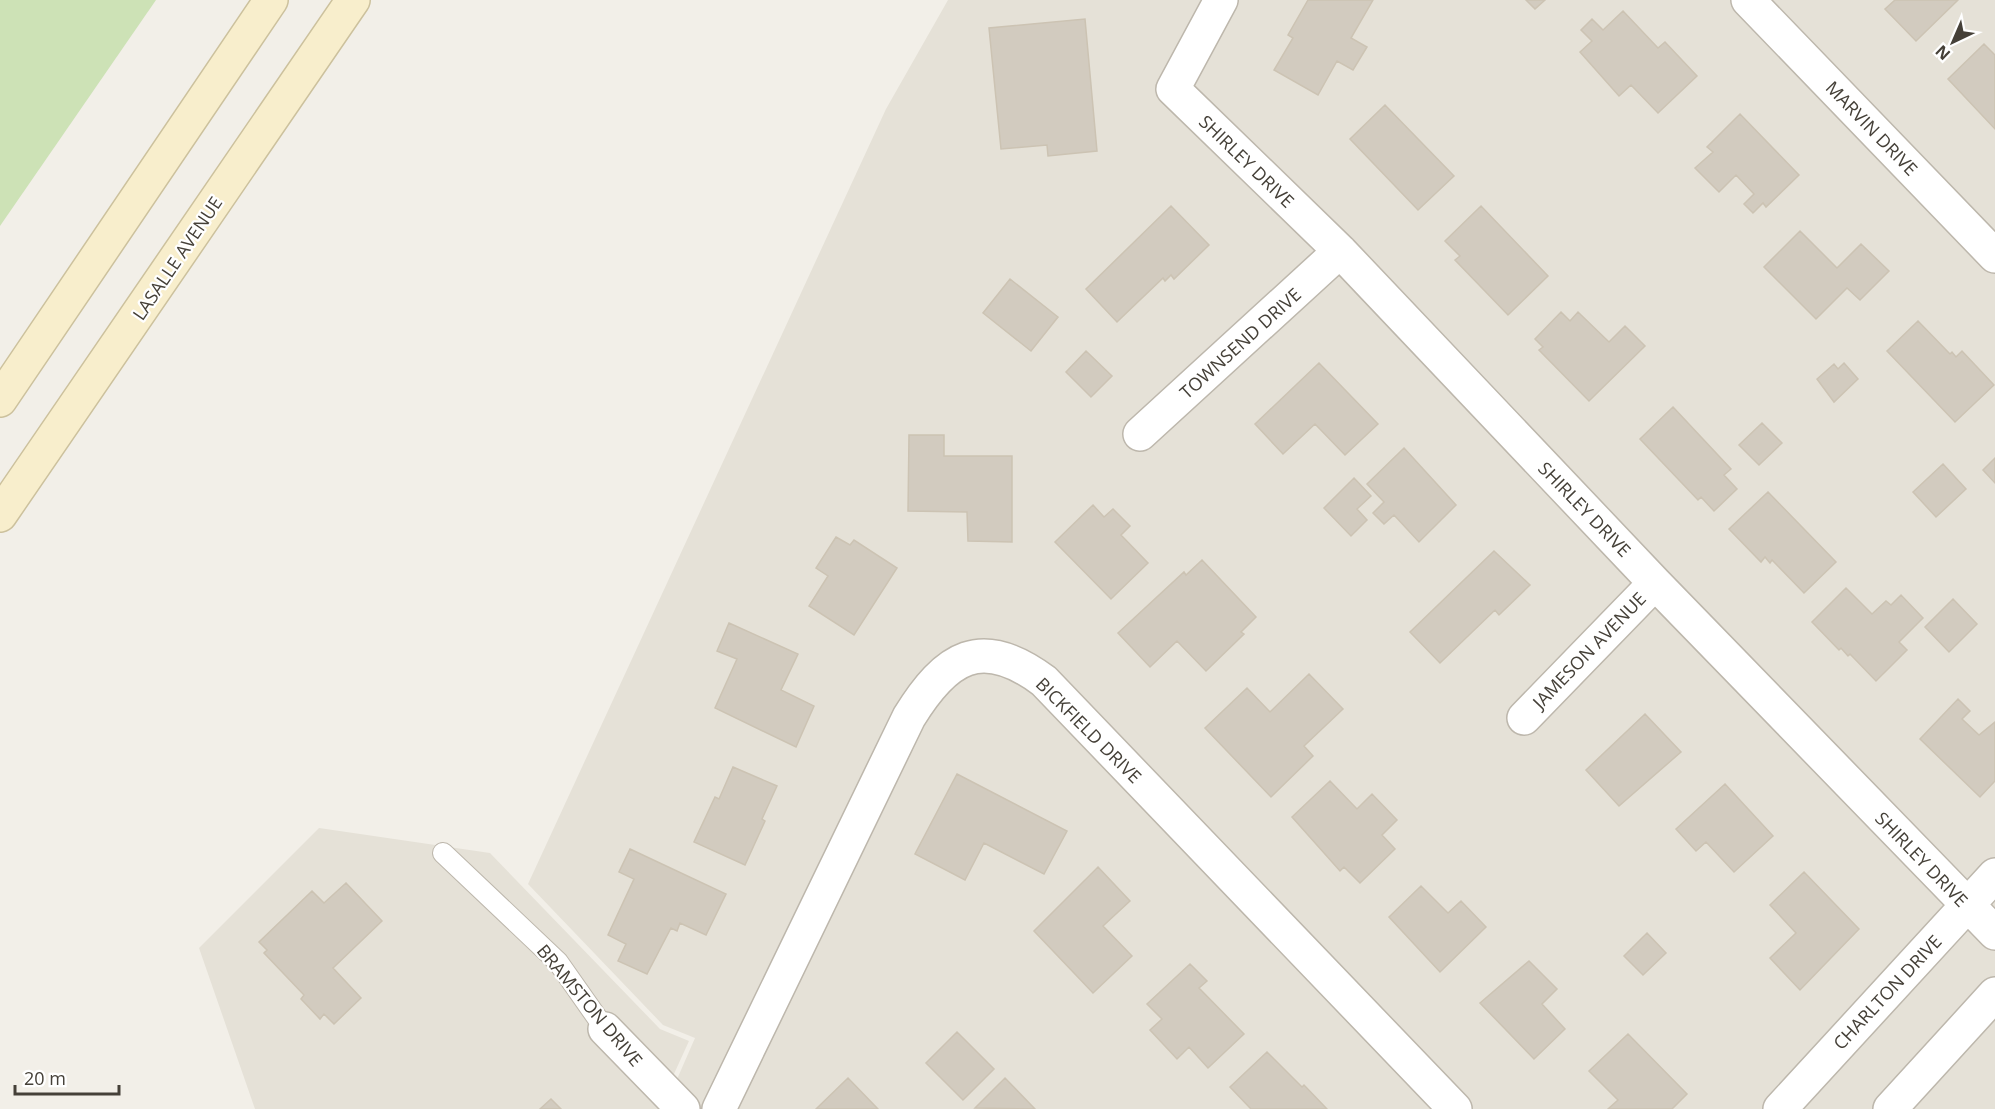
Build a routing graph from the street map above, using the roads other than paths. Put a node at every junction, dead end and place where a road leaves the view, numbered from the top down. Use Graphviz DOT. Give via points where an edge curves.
graph roads {
  1 [pos="271,0"];
  2 [pos="353,0"];
  3 [pos="1221,0"];
  4 [pos="1749,0"];
  5 [pos="1340,251"];
  6 [pos="1995,256"];
  7 [pos="0,400"];
  8 [pos="1140,434"];
  9 [pos="0,515"];
  10 [pos="1654,583"];
  11 [pos="1524,718"];
  12 [pos="443,853"];
  13 [pos="1995,875"];
  14 [pos="1966,906"];
  15 [pos="1995,933"];
  16 [pos="1995,994"];
  17 [pos="605,1029"];
  18 [pos="683,1109"];
  19 [pos="719,1109"];
  20 [pos="1455,1109"];
  21 [pos="1780,1109"];
  22 [pos="1890,1109"];
  1 -- 7 [label="main road"];
  2 -- 9 [label="main road, LASALLE AVENUE"];
  3 -- 5 [label="street, SHIRLEY DRIVE" via="1173,89"];
  4 -- 6 [label="street, MARVIN DRIVE"];
  5 -- 8 [label="street, TOWNSEND DRIVE"];
  5 -- 10 [label="street, SHIRLEY DRIVE"];
  10 -- 11 [label="street, JAMESON AVENUE"];
  10 -- 14 [label="street, SHIRLEY DRIVE"];
  12 -- 17 [label="lane, BRAMSTON DRIVE" via="558,962"];
  13 -- 14 [label="street, CHARLTON DRIVE"];
  14 -- 15 [label="street, SHIRLEY DRIVE"];
  14 -- 21 [label="street, CHARLTON DRIVE"];
  16 -- 22 [label="street"];
  17 -- 18 [label="street, BRAMSTON DRIVE"];
  19 -- 20 [label="street, BICKFIELD DRIVE" via="909,717 942,671 981,655 1004,658 1044,681"];
}
